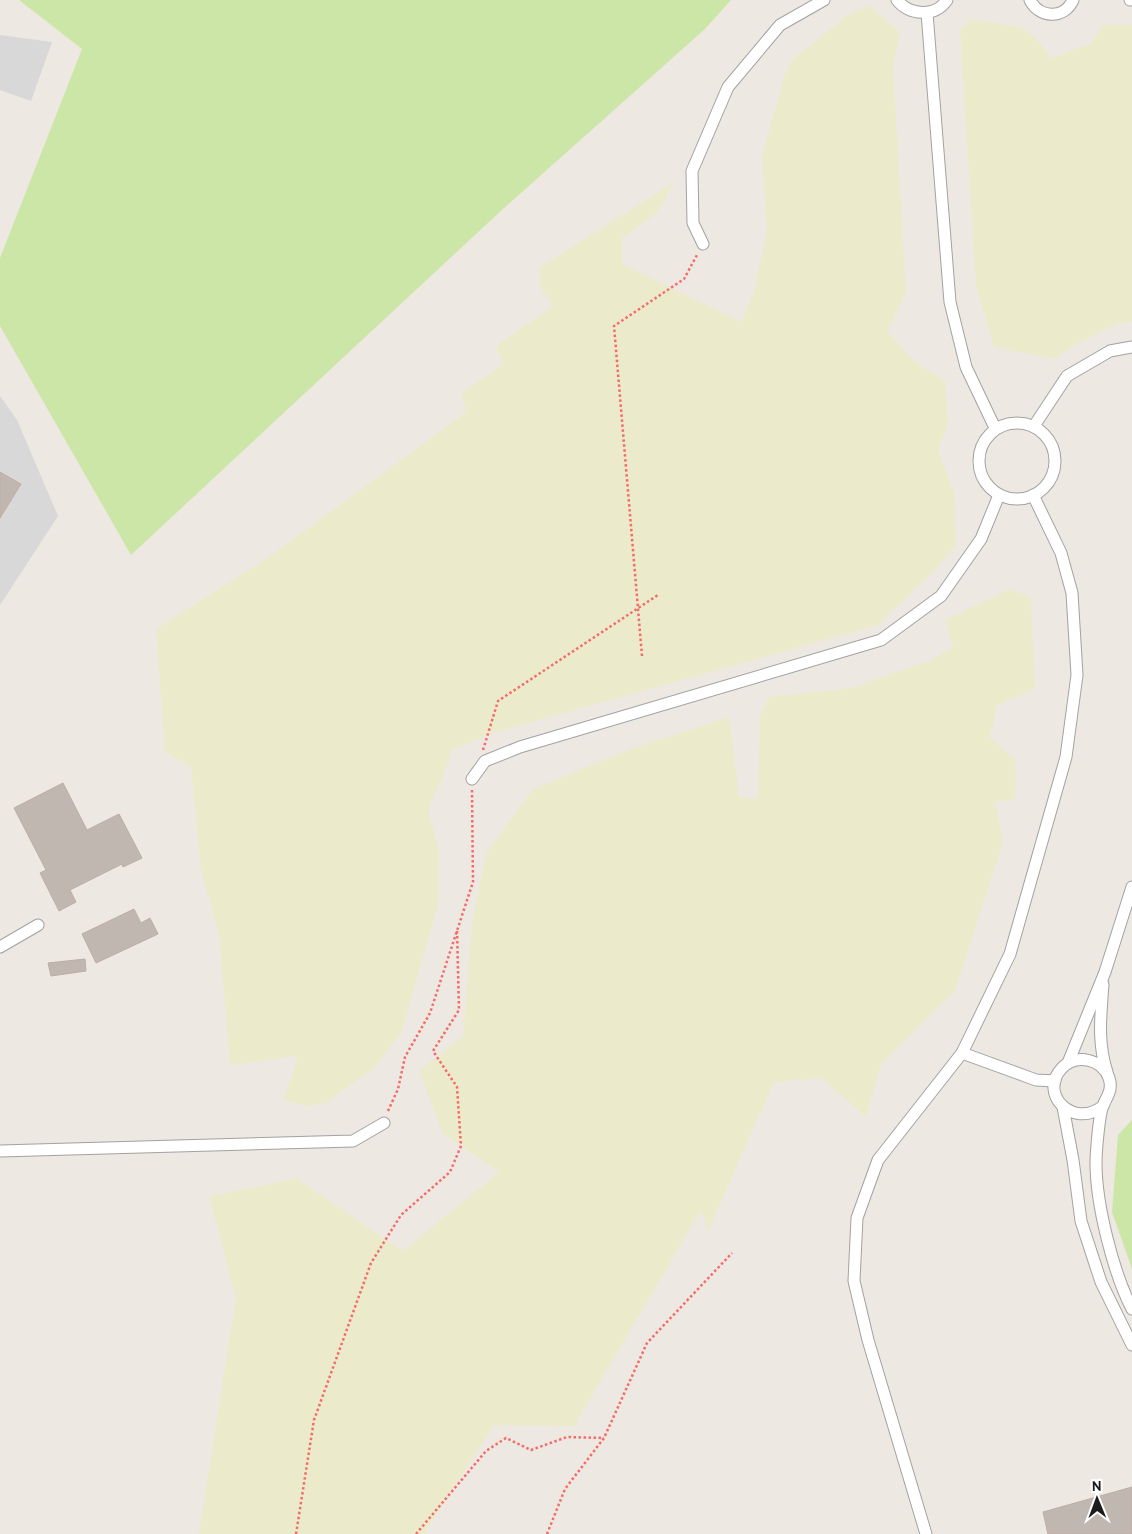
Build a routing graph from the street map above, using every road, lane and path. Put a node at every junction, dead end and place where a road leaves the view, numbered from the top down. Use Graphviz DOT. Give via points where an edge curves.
graph roads {
  1 [pos="824,0"];
  2 [pos="897,0"];
  3 [pos="947,0"];
  4 [pos="1030,0"];
  5 [pos="1073,0"];
  6 [pos="927,13"];
  7 [pos="703,244"];
  8 [pos="1132,347"];
  9 [pos="1034,426"];
  10 [pos="995,428"];
  11 [pos="999,495"];
  12 [pos="1033,495"];
  13 [pos="658,595"];
  14 [pos="638,608"];
  15 [pos="642,656"];
  16 [pos="485,761"];
  17 [pos="472,779"];
  18 [pos="1132,887"];
  19 [pos="38,925"];
  20 [pos="457,930"];
  21 [pos="0,947"];
  22 [pos="1104,972"];
  23 [pos="962,1053"];
  24 [pos="1068,1063"];
  25 [pos="1108,1076"];
  26 [pos="1055,1080"];
  27 [pos="1063,1107"];
  28 [pos="1102,1107"];
  29 [pos="384,1123"];
  30 [pos="0,1151"];
  31 [pos="732,1253"];
  32 [pos="1132,1309"];
  33 [pos="1132,1345"];
  34 [pos="604,1438"];
  35 [pos="296,1534"];
  36 [pos="416,1534"];
  37 [pos="547,1534"];
  38 [pos="926,1534"];
  1 -- 7 [label="street" via="780,25 728,87 692,171 693,223"];
  2 -- 6 [label="street" via="914,12"];
  3 -- 6 [label="street"];
  4 -- 5 [label="street" via="1038,11 1049,15 1061,14"];
  6 -- 10 [label="street" via="950,302 966,367"];
  7 -- 14 [label="path" via="684,279 614,326"];
  8 -- 9 [label="street" via="1110,351 1067,376"];
  9 -- 10 [label="street" via="1016,422"];
  9 -- 12 [label="street" via="1052,444 1055,460 1052,476"];
  10 -- 11 [label="street" via="982,442 978,461 980,474"];
  11 -- 12 [label="street" via="1017,499"];
  11 -- 16 [label="street" via="981,539 941,596 881,640 520,747"];
  12 -- 23 [label="street" via="1061,553 1072,593 1077,675 1066,757 1010,954"];
  13 -- 14 [label="path"];
  14 -- 15 [label="path"];
  14 -- 16 [label="path" via="498,701 482,748"];
  16 -- 17 [label="street"];
  17 -- 20 [label="path" via="473,882"];
  18 -- 22 [label="street"];
  19 -- 21 [label="street"];
  20 -- 29 [label="path" via="430,1013 405,1057 398,1089"];
  20 -- 35 [label="path" via="459,1010 433,1051 457,1087 461,1146 450,1172 401,1215 370,1263 314,1420"];
  22 -- 24 [label="street"];
  22 -- 25 [label="street" via="1099,1028"];
  23 -- 26 [label="street" via="1036,1080"];
  23 -- 38 [label="street" via="878,1160 857,1218 854,1281 868,1340"];
  24 -- 25 [label="street" via="1091,1061"];
  24 -- 26 [label="street"];
  25 -- 28 [label="street" via="1110,1092"];
  26 -- 27 [label="street" via="1057,1098"];
  27 -- 28 [label="street" via="1083,1115"];
  27 -- 33 [label="street" via="1081,1221 1101,1282"];
  28 -- 32 [label="street" via="1096,1163 1105,1230"];
  29 -- 30 [label="street" via="353,1141"];
  31 -- 34 [label="path" via="647,1343"];
  34 -- 36 [label="path" via="567,1437 531,1450 506,1438 486,1451"];
  34 -- 37 [label="path" via="565,1489"];
}
